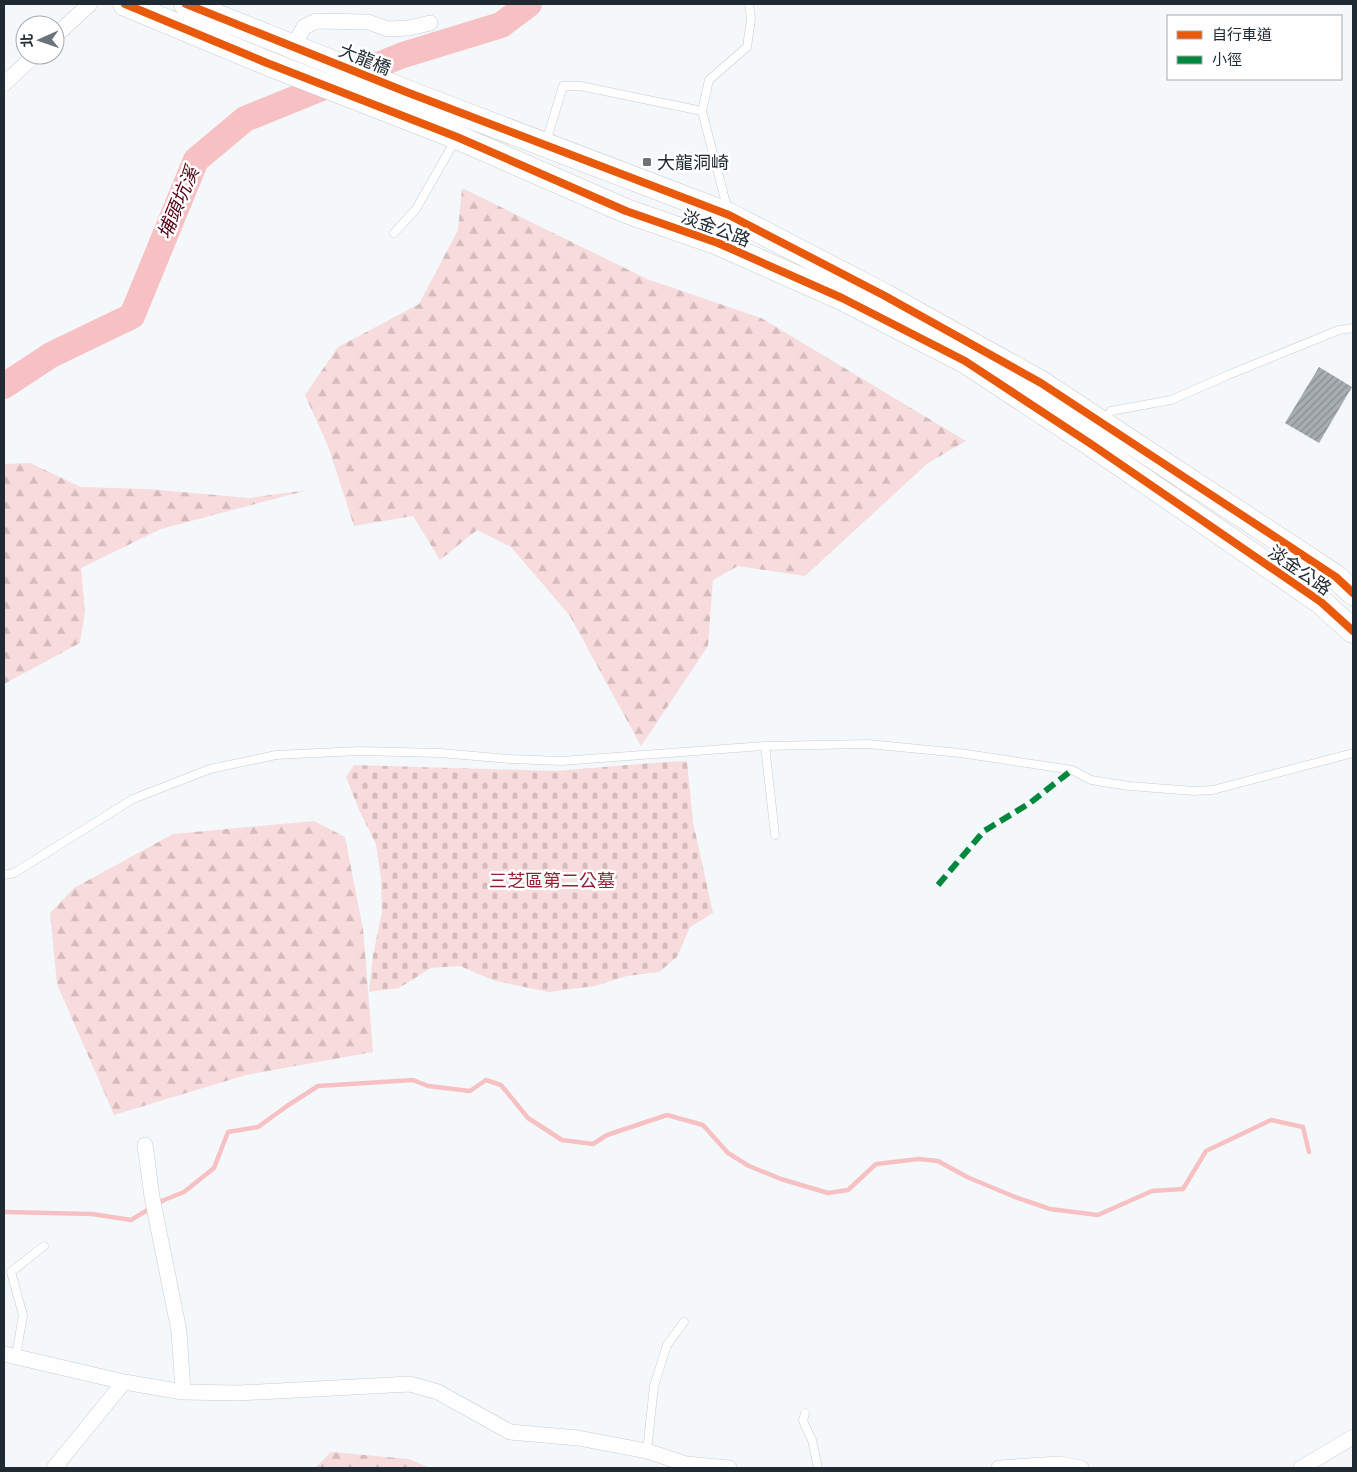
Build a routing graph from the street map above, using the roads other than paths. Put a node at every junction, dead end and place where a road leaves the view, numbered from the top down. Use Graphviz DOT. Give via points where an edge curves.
graph roads {
  1 [pos="90,4"];
  2 [pos="125,4"];
  3 [pos="186,4"];
  4 [pos="749,4"];
  5 [pos="430,23"];
  6 [pos="65,27"];
  7 [pos="301,50"];
  8 [pos="24,65"];
  9 [pos="4,84"];
  10 [pos="409,93"];
  11 [pos="702,111"];
  12 [pos="457,137"];
  13 [pos="546,145"];
  14 [pos="728,215"];
  15 [pos="394,233"];
  16 [pos="718,243"];
  17 [pos="1353,328"];
  18 [pos="1096,434"];
  19 [pos="1353,593"];
  20 [pos="1353,630"];
  21 [pos="765,746"];
  22 [pos="1353,753"];
  23 [pos="775,835"];
  24 [pos="4,875"];
  25 [pos="145,1145"];
  26 [pos="44,1246"];
  27 [pos="684,1322"];
  28 [pos="10,1355"];
  29 [pos="124,1382"];
  30 [pos="183,1392"];
  31 [pos="804,1413"];
  32 [pos="1353,1437"];
  33 [pos="647,1451"];
  34 [pos="54,1468"];
  35 [pos="729,1468"];
  36 [pos="818,1468"];
  37 [pos="999,1468"];
  38 [pos="1081,1468"];
  39 [pos="1301,1468"];
  1 -- 6 [label="street"];
  2 -- 12 [label="main road, 淡金公路"];
  3 -- 7 [label="main road"];
  4 -- 11 [label="lane" via="748,47 709,80"];
  5 -- 7 [label="street" via="388,29 368,22 316,21 304,26"];
  7 -- 10 [label="main road, 大龍橋"];
  8 -- 9 [label="street"];
  10 -- 13 [label="main road, 淡金公路"];
  11 -- 13 [label="lane" via="580,86 563,86"];
  11 -- 14 [label="lane"];
  12 -- 15 [label="lane" via="416,209"];
  12 -- 16 [label="main road, 淡金公路" via="626,211"];
  13 -- 14 [label="main road, 淡金公路"];
  14 -- 16 [label="lane"];
  14 -- 18 [label="main road, 淡金公路" via="886,296 1024,373"];
  16 -- 18 [label="main road, 淡金公路" via="842,298"];
  17 -- 18 [label="lane" via="1339,330 1171,400 1111,411"];
  18 -- 19 [label="main road, 淡金公路" via="1336,577"];
  18 -- 20 [label="main road, 淡金公路" via="1321,602"];
  21 -- 22 [label="lane" via="868,744 960,753 1072,770 1091,780 1194,791 1213,790"];
  21 -- 23 [label="lane"];
  21 -- 24 [label="lane" via="561,761 359,751 276,755 210,769 133,799 14,873"];
  25 -- 30 [label="street" via="179,1331"];
  26 -- 28 [label="lane" via="11,1272 23,1315"];
  27 -- 33 [label="lane" via="667,1345 654,1386"];
  28 -- 29 [label="street"];
  29 -- 30 [label="street"];
  29 -- 34 [label="street"];
  30 -- 33 [label="street" via="239,1393 410,1384 438,1392 510,1432 578,1438"];
  31 -- 36 [label="lane" via="803,1421 812,1440"];
  32 -- 39 [label="street"];
  33 -- 35 [label="street" via="686,1464"];
  37 -- 38 [label="street" via="1060,1464"];
}
